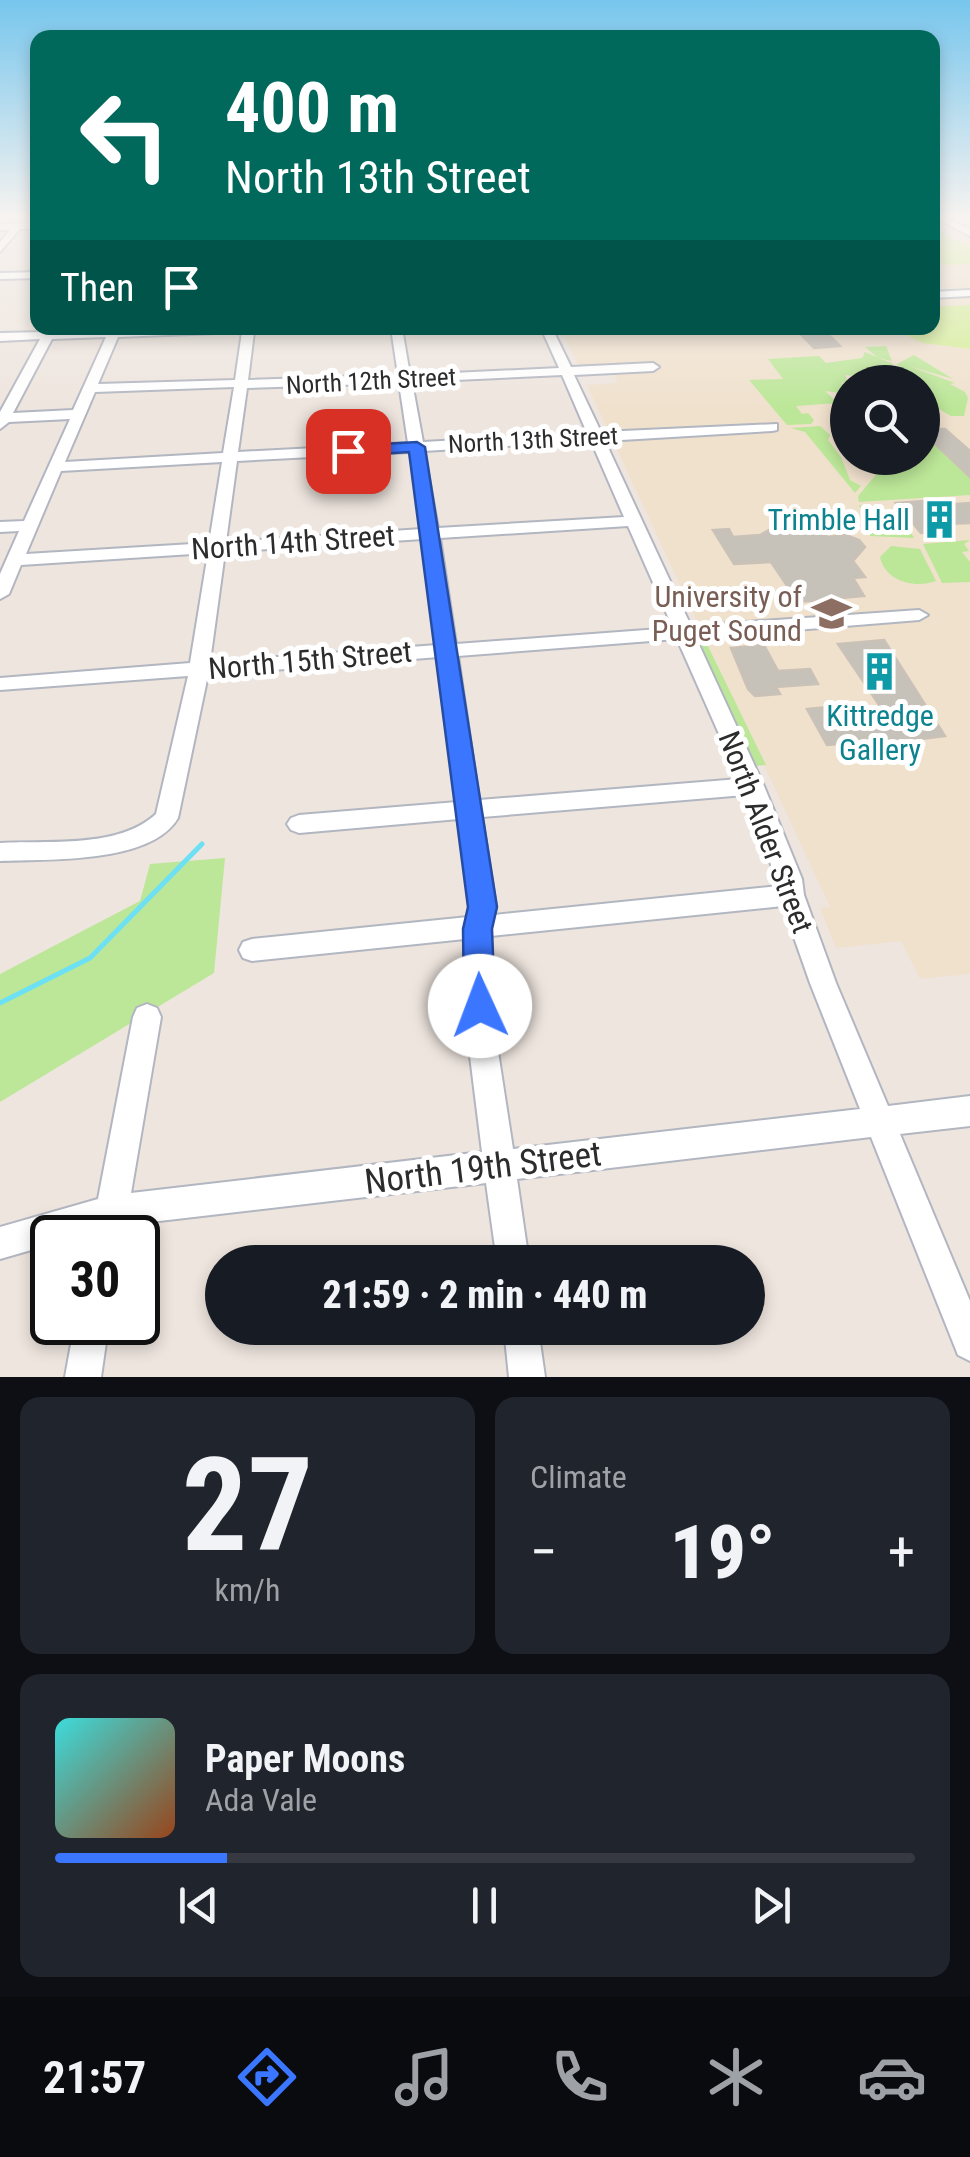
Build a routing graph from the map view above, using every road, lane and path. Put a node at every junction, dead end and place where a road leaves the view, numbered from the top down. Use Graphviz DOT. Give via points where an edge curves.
graph roads {
  1 [pos="970,293"];
  2 [pos="940,295"];
  3 [pos="30,334"];
  4 [pos="48,335"];
  5 [pos="113,335"];
  6 [pos="248,335"];
  7 [pos="397,335"];
  8 [pos="550,335"];
  9 [pos="0,338"];
  10 [pos="653,367"];
  11 [pos="567,372"];
  12 [pos="404,379"];
  13 [pos="241,385"];
  14 [pos="90,388"];
  15 [pos="78,414"];
  16 [pos="1,420"];
  17 [pos="772,427"];
  18 [pos="594,437"];
  19 [pos="417,447"];
  20 [pos="230,457"];
  21 [pos="55,467"];
  22 [pos="632,521"];
  23 [pos="30,526"];
  24 [pos="0,527"];
  25 [pos="431,534"];
  26 [pos="216,548"];
  27 [pos="14,560"];
  28 [pos="0,594"];
  29 [pos="919,615"];
  30 [pos="681,632"];
  31 [pos="448,649"];
  32 [pos="199,669"];
  33 [pos="0,684"];
  34 [pos="753,786"];
  35 [pos="470,809"];
  36 [pos="299,824"];
  37 [pos="0,852"];
  38 [pos="792,896"];
  39 [pos="478,929"];
  40 [pos="252,950"];
  41 [pos="147,1018"];
  42 [pos="970,1111"];
  43 [pos="878,1122"];
  44 [pos="501,1166"];
  45 [pos="112,1215"];
  46 [pos="160,1217"];
  47 [pos="30,1238"];
  48 [pos="0,1243"];
  49 [pos="511,1245"];
  50 [pos="970,1342"];
  51 [pos="88,1345"];
  52 [pos="523,1345"];
  53 [pos="82,1377"];
  54 [pos="527,1377"];
  1 -- 2 [label="street"];
  3 -- 9 [label="street"];
  4 -- 16 [label="street"];
  5 -- 14 [label="street"];
  6 -- 13 [label="street"];
  7 -- 12 [label="street"];
  8 -- 11 [label="street, North Alder Street"];
  10 -- 11 [label="street, North 12th Street"];
  11 -- 12 [label="street, North 12th Street"];
  11 -- 18 [label="street, North Alder Street"];
  12 -- 13 [label="street, North 12th Street"];
  12 -- 19 [label="street"];
  13 -- 14 [label="street, North 12th Street"];
  13 -- 20 [label="street"];
  14 -- 15 [label="street"];
  15 -- 16 [label="street"];
  15 -- 21 [label="street"];
  17 -- 18 [label="street, North 13th Street"];
  18 -- 19 [label="street, North 13th Street"];
  18 -- 22 [label="street, North Alder Street"];
  19 -- 20 [label="street, North 13th Street"];
  19 -- 25 [label="street"];
  20 -- 21 [label="street, North 13th Street"];
  20 -- 26 [label="street"];
  21 -- 23 [label="street"];
  22 -- 25 [label="street, North 14th Street"];
  22 -- 30 [label="street, North Alder Street"];
  23 -- 24 [label="street"];
  23 -- 27 [label="street"];
  25 -- 26 [label="street, North 14th Street"];
  25 -- 31 [label="street"];
  26 -- 27 [label="street, North 14th Street"];
  26 -- 32 [label="street"];
  27 -- 28 [label="street"];
  29 -- 30 [label="street, North 15th Street"];
  30 -- 31 [label="street, North 15th Street"];
  30 -- 34 [label="street, North Alder Street"];
  31 -- 32 [label="street, North 15th Street"];
  31 -- 35 [label="street"];
  32 -- 33 [label="street, North 15th Street"];
  32 -- 37 [label="street" via="162,826 128,841"];
  34 -- 35 [label="street"];
  34 -- 38 [label="street, North Alder Street"];
  35 -- 36 [label="street"];
  35 -- 39 [label="street" via="483,907"];
  38 -- 39 [label="street"];
  38 -- 43 [label="street, North Alder Street"];
  39 -- 40 [label="street"];
  39 -- 44 [label="street" via="482,1032"];
  41 -- 45 [label="street"];
  42 -- 43 [label="street, North 19th Street"];
  43 -- 44 [label="street, North 19th Street"];
  43 -- 50 [label="street, North Alder Street"];
  44 -- 46 [label="street, North 19th Street"];
  44 -- 49 [label="street"];
  47 -- 48 [label="street, North 19th Street"];
  51 -- 53 [label="street"];
  52 -- 54 [label="street"];
}
